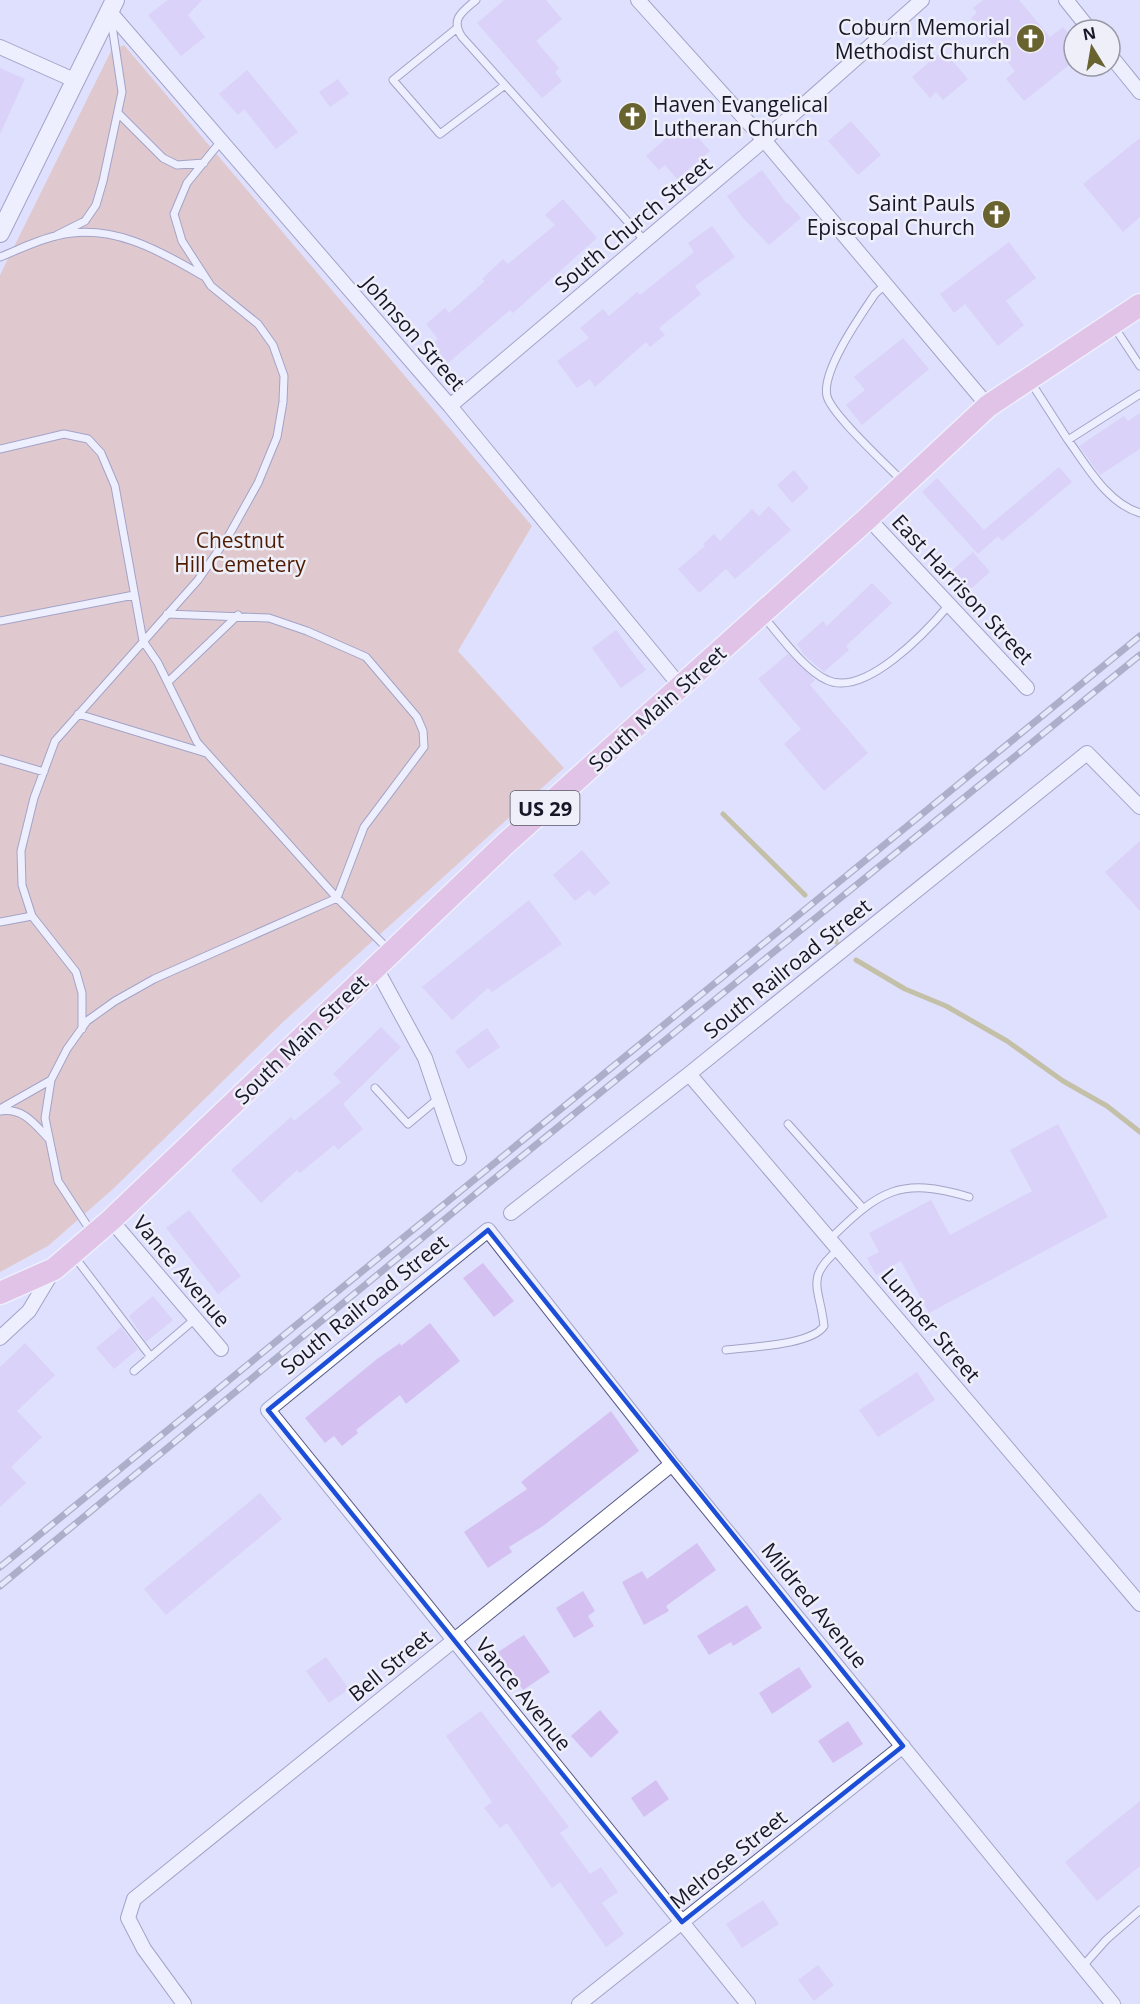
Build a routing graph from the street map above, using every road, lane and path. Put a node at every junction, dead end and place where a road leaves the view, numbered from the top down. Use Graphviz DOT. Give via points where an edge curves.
graph roads {
  1 [pos="476,0"];
  2 [pos="638,0"];
  3 [pos="922,0"];
  4 [pos="1066,0"];
  5 [pos="112,6"];
  6 [pos="1080,18"];
  7 [pos="456,29"];
  8 [pos="0,47"];
  9 [pos="1122,70"];
  10 [pos="74,80"];
  11 [pos="505,85"];
  12 [pos="1140,92"];
  13 [pos="118,113"];
  14 [pos="764,140"];
  15 [pos="221,141"];
  16 [pos="204,163"];
  17 [pos="0,233"];
  18 [pos="57,235"];
  19 [pos="645,241"];
  20 [pos="0,257"];
  21 [pos="205,277"];
  22 [pos="886,285"];
  23 [pos="1140,305"];
  24 [pos="1112,323"];
  25 [pos="1140,366"];
  26 [pos="1029,379"];
  27 [pos="1140,394"];
  28 [pos="450,406"];
  29 [pos="988,406"];
  30 [pos="1068,440"];
  31 [pos="0,449"];
  32 [pos="904,484"];
  33 [pos="1140,513"];
  34 [pos="868,518"];
  35 [pos="134,595"];
  36 [pos="949,605"];
  37 [pos="167,614"];
  38 [pos="762,614"];
  39 [pos="238,615"];
  40 [pos="0,621"];
  41 [pos="143,641"];
  42 [pos="168,682"];
  43 [pos="681,687"];
  44 [pos="1027,688"];
  45 [pos="78,714"];
  46 [pos="206,753"];
  47 [pos="0,759"];
  48 [pos="44,772"];
  49 [pos="1140,807"];
  50 [pos="337,898"];
  51 [pos="32,916"];
  52 [pos="0,922"];
  53 [pos="384,960"];
  54 [pos="82,1029"];
  55 [pos="689,1074"];
  56 [pos="51,1080"];
  57 [pos="375,1088"];
  58 [pos="439,1098"];
  59 [pos="0,1110"];
  60 [pos="788,1124"];
  61 [pos="48,1138"];
  62 [pos="459,1158"];
  63 [pos="969,1197"];
  64 [pos="862,1207"];
  65 [pos="511,1213"];
  66 [pos="111,1220"];
  67 [pos="488,1230"];
  68 [pos="93,1235"];
  69 [pos="834,1244"];
  70 [pos="72,1253"];
  71 [pos="54,1269"];
  72 [pos="0,1293"];
  73 [pos="195,1319"];
  74 [pos="0,1338"];
  75 [pos="221,1349"];
  76 [pos="726,1350"];
  77 [pos="151,1357"];
  78 [pos="134,1371"];
  79 [pos="268,1410"];
  80 [pos="672,1464"];
  81 [pos="1140,1604"];
  82 [pos="453,1641"];
  83 [pos="903,1746"];
  84 [pos="1140,1911"];
  85 [pos="682,1922"];
  86 [pos="1082,1967"];
  87 [pos="184,2004"];
  88 [pos="579,2004"];
  89 [pos="748,2004"];
  90 [pos="1113,2004"];
  1 -- 7 [label="lane" via="458,15"];
  2 -- 14 [label="street"];
  3 -- 14 [label="street, South Church Street"];
  4 -- 6 [label="street"];
  5 -- 10 [label="street"];
  5 -- 13 [label="lane" via="121,73"];
  5 -- 15 [label="street, Johnson Street"];
  7 -- 11 [label="lane"];
  7 -- 11 [label="lane" via="393,80 440,135"];
  8 -- 10 [label="street"];
  9 -- 12 [label="street"];
  10 -- 17 [label="street"];
  11 -- 19 [label="lane"];
  13 -- 16 [label="lane" via="163,158 177,165"];
  13 -- 18 [label="lane" via="96,205 85,221"];
  14 -- 19 [label="street, South Church Street"];
  14 -- 22 [label="street"];
  15 -- 16 [label="lane"];
  15 -- 28 [label="street, Johnson Street"];
  16 -- 21 [label="lane" via="187,183 174,214 182,241"];
  18 -- 20 [label="lane"];
  18 -- 21 [label="lane" via="99,232 150,245"];
  19 -- 28 [label="street, South Church Street"];
  21 -- 37 [label="lane" via="258,324 273,345 284,376 283,402 277,437 258,483 198,580"];
  22 -- 29 [label="street"];
  22 -- 32 [label="lane" via="875,294 829,373 827,396 836,411"];
  23 -- 24 [label="main road, South Main Street / US 29"];
  24 -- 25 [label="lane"];
  24 -- 26 [label="main road, South Main Street / US 29"];
  26 -- 29 [label="main road, South Main Street / US 29"];
  26 -- 30 [label="lane"];
  27 -- 30 [label="lane"];
  28 -- 43 [label="street, Johnson Street"];
  29 -- 32 [label="main road, South Main Street / US 29"];
  30 -- 33 [label="lane" via="1101,485 1126,509"];
  31 -- 35 [label="lane" via="64,434 88,439 101,453 115,486"];
  32 -- 34 [label="main road, South Main Street / US 29"];
  34 -- 36 [label="street, East Harrison Street"];
  34 -- 38 [label="main road, South Main Street / US 29"];
  35 -- 40 [label="lane"];
  35 -- 41 [label="lane"];
  36 -- 38 [label="lane" via="926,633 882,667 855,682 840,684 826,680 805,662"];
  36 -- 44 [label="street, East Harrison Street"];
  37 -- 39 [label="lane"];
  37 -- 41 [label="lane"];
  38 -- 43 [label="main road, South Main Street / US 29"];
  39 -- 42 [label="lane"];
  39 -- 50 [label="lane" via="269,618 366,657 417,717 423,731 424,747 364,827"];
  41 -- 42 [label="lane"];
  41 -- 45 [label="lane"];
  42 -- 46 [label="lane" via="196,742"];
  43 -- 53 [label="main road, South Main Street / US 29" via="505,844"];
  45 -- 46 [label="lane"];
  45 -- 48 [label="lane" via="55,741"];
  46 -- 50 [label="lane"];
  47 -- 48 [label="lane"];
  48 -- 51 [label="lane" via="21,851 22,885"];
  49 -- 55 [label="street, South Railroad Street" via="1087,753"];
  50 -- 53 [label="lane"];
  50 -- 54 [label="lane" via="154,979 115,1001"];
  51 -- 52 [label="lane"];
  51 -- 54 [label="lane" via="76,972"];
  53 -- 58 [label="street"];
  53 -- 66 [label="main road, South Main Street / US 29"];
  54 -- 56 [label="lane"];
  55 -- 65 [label="street, South Railroad Street"];
  55 -- 69 [label="street, Lumber Street"];
  56 -- 59 [label="lane"];
  56 -- 61 [label="lane" via="45,1118"];
  57 -- 58 [label="lane" via="408,1124"];
  58 -- 62 [label="street"];
  59 -- 61 [label="lane" via="14,1109 28,1116"];
  60 -- 64 [label="lane"];
  61 -- 68 [label="lane" via="58,1181"];
  63 -- 64 [label="lane" via="938,1188 909,1186"];
  64 -- 69 [label="lane"];
  66 -- 68 [label="main road, South Main Street / US 29"];
  66 -- 73 [label="street, Vance Avenue"];
  67 -- 79 [label="street, South Railroad Street"];
  67 -- 80 [label="street, Mildred Avenue"];
  68 -- 70 [label="main road, South Main Street / US 29"];
  69 -- 76 [label="lane" via="815,1278 824,1326 820,1333 806,1339"];
  69 -- 81 [label="street, Lumber Street"];
  70 -- 71 [label="main road, South Main Street / US 29"];
  70 -- 77 [label="lane"];
  71 -- 72 [label="main road, South Main Street / US 29"];
  71 -- 74 [label="street" via="29,1311"];
  73 -- 75 [label="street, Vance Avenue"];
  73 -- 77 [label="lane"];
  77 -- 78 [label="lane"];
  79 -- 82 [label="street, Vance Avenue"];
  80 -- 82 [label="street, Bell Street"];
  80 -- 83 [label="street, Mildred Avenue"];
  82 -- 85 [label="street, Vance Avenue"];
  82 -- 87 [label="street, Bell Street" via="134,1899 128,1918 144,1949"];
  83 -- 85 [label="street, Melrose Street"];
  83 -- 86 [label="street, Mildred Avenue"];
  84 -- 86 [label="lane"];
  85 -- 88 [label="street, Melrose Street"];
  85 -- 89 [label="street, Vance Avenue"];
  86 -- 90 [label="street, Mildred Avenue"];
}
